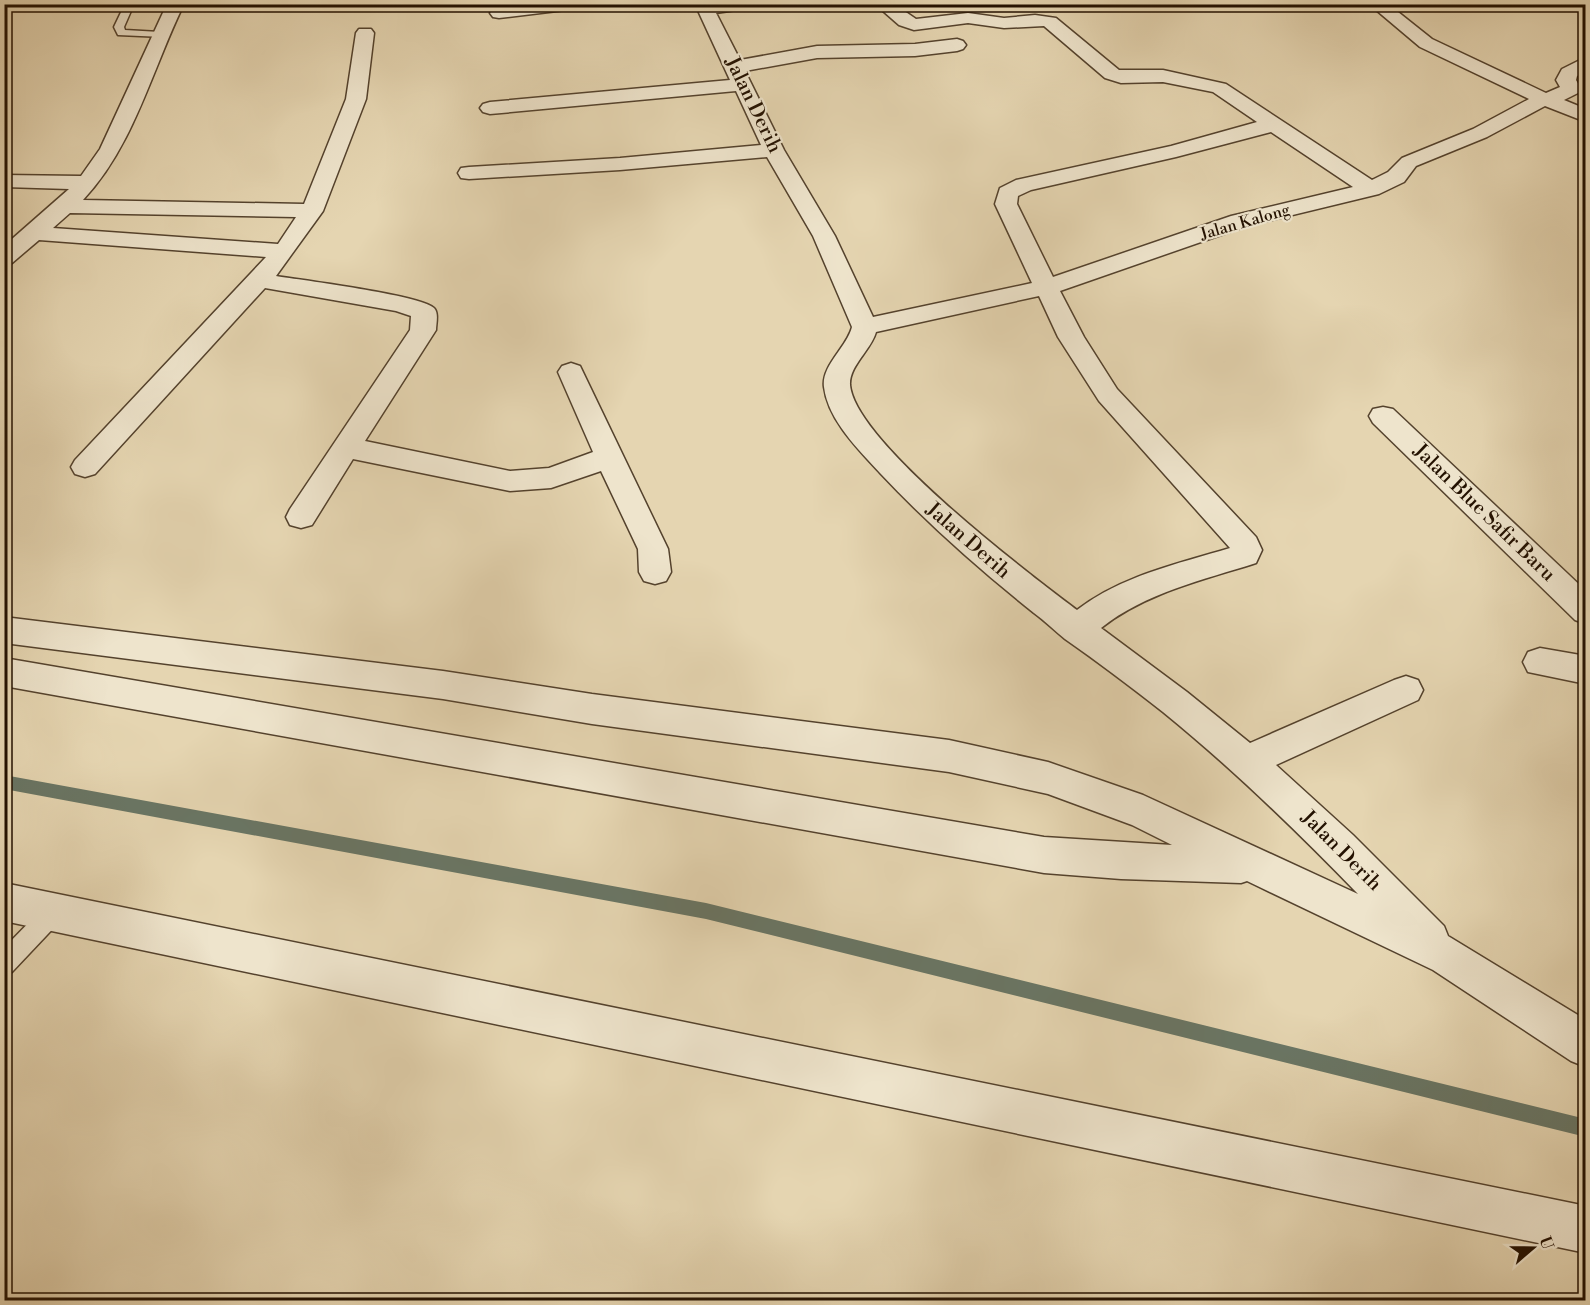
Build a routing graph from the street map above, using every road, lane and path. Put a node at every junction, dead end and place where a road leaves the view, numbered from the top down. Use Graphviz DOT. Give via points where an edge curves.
graph roads {
  1 [pos="130,4"];
  2 [pos="176,4"];
  3 [pos="574,4"];
  4 [pos="743,4"];
  5 [pos="883,4"];
  6 [pos="1377,4"];
  7 [pos="704,7"];
  8 [pos="499,13"];
  9 [pos="365,33"];
  10 [pos="160,35"];
  11 [pos="957,45"];
  12 [pos="1586,63"];
  13 [pos="738,76"];
  14 [pos="1544,99"];
  15 [pos="490,108"];
  16 [pos="1586,116"];
  17 [pos="1273,125"];
  18 [pos="774,150"];
  19 [pos="469,173"];
  20 [pos="4,181"];
  21 [pos="87,183"];
  22 [pos="1371,189"];
  23 [pos="64,206"];
  24 [pos="312,211"];
  25 [pos="32,233"];
  26 [pos="284,251"];
  27 [pos="4,258"];
  28 [pos="259,280"];
  29 [pos="1047,287"];
  30 [pos="865,327"];
  31 [pos="571,372"];
  32 [pos="1383,416"];
  33 [pos="348,448"];
  34 [pos="609,457"];
  35 [pos="86,467"];
  36 [pos="301,517"];
  37 [pos="655,572"];
  38 [pos="1586,611"];
  39 [pos="1076,629"];
  40 [pos="4,630"];
  41 [pos="1540,662"];
  42 [pos="1586,670"];
  43 [pos="4,672"];
  44 [pos="1406,690"];
  45 [pos="1246,762"];
  46 [pos="1255,866"];
  47 [pos="4,902"];
  48 [pos="55,911"];
  49 [pos="1447,956"];
  50 [pos="4,964"];
  51 [pos="1586,1046"];
  52 [pos="1586,1230"];
  1 -- 10 [label="lane" via="119,27 121,33"];
  2 -- 10 [label="street"];
  3 -- 8 [label="street"];
  4 -- 7 [label="street"];
  5 -- 17 [label="street" via="907,24 917,26 966,18 1005,23 1042,18 1112,74 1163,76 1219,88"];
  6 -- 14 [label="street" via="1426,43"];
  7 -- 13 [label="street, Jalan Derih"];
  9 -- 24 [label="street" via="356,99"];
  10 -- 21 [label="street" via="110,149"];
  11 -- 13 [label="street" via="818,52"];
  12 -- 14 [label="street, Jalan Kalong" via="1569,73 1566,80 1571,89"];
  13 -- 15 [label="street"];
  13 -- 18 [label="street, Jalan Derih"];
  14 -- 16 [label="street"];
  14 -- 22 [label="street, Jalan Kalong" via="1480,133 1409,162 1396,177"];
  17 -- 22 [label="street"];
  17 -- 29 [label="street" via="1024,185 1008,193 1006,204"];
  18 -- 19 [label="street"];
  18 -- 30 [label="street, Jalan Derih" via="824,236"];
  20 -- 21 [label="street"];
  21 -- 23 [label="street"];
  22 -- 29 [label="street, Jalan Kalong" via="1239,221"];
  23 -- 24 [label="street"];
  23 -- 25 [label="street"];
  24 -- 26 [label="street"];
  25 -- 26 [label="street"];
  25 -- 27 [label="street"];
  26 -- 28 [label="street"];
  28 -- 33 [label="street" via="401,304 424,312 423,330"];
  28 -- 35 [label="street"];
  29 -- 30 [label="street, Jalan Kalong"];
  29 -- 39 [label="street" via="1071,337 1108,395 1247,550 1245,555 1155,583 1107,604"];
  30 -- 39 [label="street, Jalan Derih" via="863,339 841,367 837,385 851,420 915,495"];
  31 -- 34 [label="street"];
  32 -- 38 [label="street, Jalan Blue Safir Baru"];
  33 -- 34 [label="street" via="510,481 550,478"];
  33 -- 36 [label="street"];
  34 -- 37 [label="street" via="654,549"];
  39 -- 45 [label="street, Jalan Derih"];
  40 -- 46 [label="street" via="443,685 592,709 949,756 1059,782 1143,812"];
  41 -- 42 [label="street"];
  43 -- 46 [label="street" via="1044,855"];
  44 -- 45 [label="street"];
  45 -- 49 [label="street, Jalan Derih" via="1309,818"];
  46 -- 49 [label="street"];
  47 -- 48 [label="street"];
  48 -- 50 [label="lane"];
  48 -- 52 [label="street"];
  49 -- 51 [label="street"];
}
